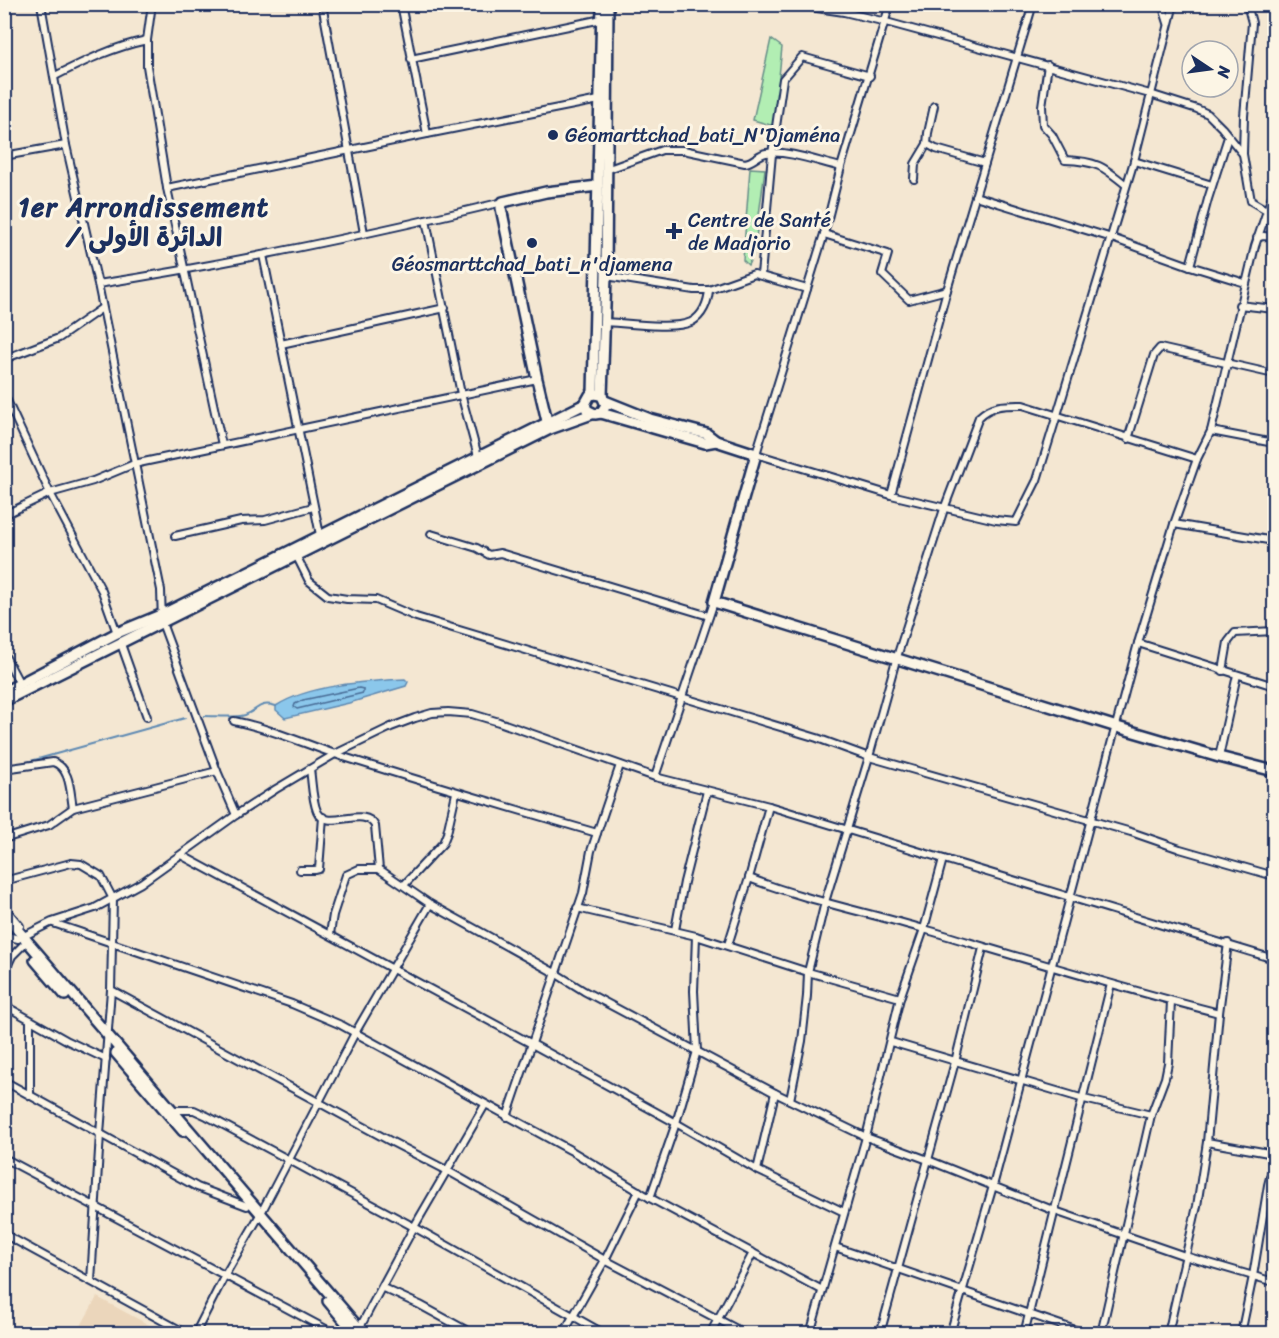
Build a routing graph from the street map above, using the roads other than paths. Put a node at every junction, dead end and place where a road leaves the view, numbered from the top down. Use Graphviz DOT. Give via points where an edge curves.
graph roads {
  1 [pos="41,4"];
  2 [pos="152,4"];
  3 [pos="322,4"];
  4 [pos="401,4"];
  5 [pos="602,4"];
  6 [pos="608,4"];
  7 [pos="790,4"];
  8 [pos="890,4"];
  9 [pos="1033,4"];
  10 [pos="1162,4"];
  11 [pos="1174,4"];
  12 [pos="1247,4"];
  13 [pos="602,19"];
  14 [pos="886,22"];
  15 [pos="1168,23"];
  16 [pos="147,40"];
  17 [pos="1017,57"];
  18 [pos="411,58"];
  19 [pos="1048,65"];
  20 [pos="55,76"];
  21 [pos="870,76"];
  22 [pos="1150,94"];
  23 [pos="599,100"];
  24 [pos="934,106"];
  25 [pos="427,134"];
  26 [pos="1228,137"];
  27 [pos="927,144"];
  28 [pos="66,145"];
  29 [pos="350,150"];
  30 [pos="772,154"];
  31 [pos="1243,154"];
  32 [pos="4,156"];
  33 [pos="1134,161"];
  34 [pos="985,164"];
  35 [pos="841,167"];
  36 [pos="606,170"];
  37 [pos="914,179"];
  38 [pos="1126,185"];
  39 [pos="1212,185"];
  40 [pos="598,186"];
  41 [pos="167,188"];
  42 [pos="1275,190"];
  43 [pos="975,196"];
  44 [pos="503,202"];
  45 [pos="1268,211"];
  46 [pos="426,220"];
  47 [pos="364,233"];
  48 [pos="824,234"];
  49 [pos="1275,237"];
  50 [pos="1112,238"];
  51 [pos="1257,238"];
  52 [pos="263,255"];
  53 [pos="1190,266"];
  54 [pos="185,271"];
  55 [pos="761,275"];
  56 [pos="606,276"];
  57 [pos="1245,283"];
  58 [pos="98,284"];
  59 [pos="807,289"];
  60 [pos="709,290"];
  61 [pos="947,290"];
  62 [pos="1239,305"];
  63 [pos="102,308"];
  64 [pos="445,308"];
  65 [pos="1275,309"];
  66 [pos="604,322"];
  67 [pos="281,344"];
  68 [pos="5,358"];
  69 [pos="1226,364"];
  70 [pos="1275,374"];
  71 [pos="537,379"];
  72 [pos="4,394"];
  73 [pos="461,394"];
  74 [pos="600,397"];
  75 [pos="585,404"];
  76 [pos="596,413"];
  77 [pos="1058,416"];
  78 [pos="547,421"];
  79 [pos="299,429"];
  80 [pos="1210,431"];
  81 [pos="1128,439"];
  82 [pos="716,441"];
  83 [pos="1275,443"];
  84 [pos="222,445"];
  85 [pos="756,454"];
  86 [pos="1197,459"];
  87 [pos="480,460"];
  88 [pos="134,464"];
  89 [pos="50,493"];
  90 [pos="891,495"];
  91 [pos="313,507"];
  92 [pos="944,509"];
  93 [pos="4,515"];
  94 [pos="1174,524"];
  95 [pos="431,534"];
  96 [pos="175,536"];
  97 [pos="320,536"];
  98 [pos="1275,541"];
  99 [pos="296,555"];
  100 [pos="714,602"];
  101 [pos="709,616"];
  102 [pos="163,618"];
  103 [pos="1275,631"];
  104 [pos="117,633"];
  105 [pos="1138,643"];
  106 [pos="121,644"];
  107 [pos="4,654"];
  108 [pos="896,660"];
  109 [pos="1223,671"];
  110 [pos="1237,675"];
  111 [pos="20,684"];
  112 [pos="1275,686"];
  113 [pos="4,692"];
  114 [pos="682,698"];
  115 [pos="4,700"];
  116 [pos="147,717"];
  117 [pos="234,721"];
  118 [pos="1117,727"];
  119 [pos="336,754"];
  120 [pos="869,757"];
  121 [pos="1219,757"];
  122 [pos="620,765"];
  123 [pos="4,769"];
  124 [pos="310,769"];
  125 [pos="217,771"];
  126 [pos="1275,771"];
  127 [pos="655,777"];
  128 [pos="707,791"];
  129 [pos="456,793"];
  130 [pos="769,806"];
  131 [pos="73,808"];
  132 [pos="236,815"];
  133 [pos="323,818"];
  134 [pos="1090,822"];
  135 [pos="847,830"];
  136 [pos="597,833"];
  137 [pos="4,839"];
  138 [pos="181,855"];
  139 [pos="943,859"];
  140 [pos="379,869"];
  141 [pos="300,870"];
  142 [pos="1275,876"];
  143 [pos="749,878"];
  144 [pos="4,880"];
  145 [pos="404,885"];
  146 [pos="1070,897"];
  147 [pos="112,899"];
  148 [pos="825,902"];
  149 [pos="430,904"];
  150 [pos="4,907"];
  151 [pos="577,908"];
  152 [pos="4,914"];
  153 [pos="52,922"];
  154 [pos="4,924"];
  155 [pos="924,929"];
  156 [pos="675,930"];
  157 [pos="330,934"];
  158 [pos="4,935"];
  159 [pos="696,936"];
  160 [pos="22,938"];
  161 [pos="112,942"];
  162 [pos="1228,943"];
  163 [pos="728,945"];
  164 [pos="983,948"];
  165 [pos="1275,959"];
  166 [pos="393,968"];
  167 [pos="1050,968"];
  168 [pos="808,972"];
  169 [pos="4,973"];
  170 [pos="555,973"];
  171 [pos="1111,984"];
  172 [pos="111,990"];
  173 [pos="900,998"];
  174 [pos="1171,1001"];
  175 [pos="4,1005"];
  176 [pos="1219,1013"];
  177 [pos="30,1020"];
  178 [pos="355,1034"];
  179 [pos="107,1038"];
  180 [pos="891,1042"];
  181 [pos="532,1044"];
  182 [pos="697,1051"];
  183 [pos="106,1059"];
  184 [pos="955,1062"];
  185 [pos="1020,1079"];
  186 [pos="4,1081"];
  187 [pos="775,1093"];
  188 [pos="30,1095"];
  189 [pos="1083,1099"];
  190 [pos="790,1100"];
  191 [pos="319,1103"];
  192 [pos="485,1105"];
  193 [pos="173,1110"];
  194 [pos="1151,1115"];
  195 [pos="507,1117"];
  196 [pos="676,1123"];
  197 [pos="100,1134"];
  198 [pos="866,1137"];
  199 [pos="1207,1142"];
  200 [pos="1275,1154"];
  201 [pos="4,1158"];
  202 [pos="928,1160"];
  203 [pos="288,1161"];
  204 [pos="1275,1162"];
  205 [pos="757,1170"];
  206 [pos="448,1171"];
  207 [pos="993,1186"];
  208 [pos="639,1191"];
  209 [pos="650,1197"];
  210 [pos="247,1206"];
  211 [pos="95,1207"];
  212 [pos="1055,1211"];
  213 [pos="844,1212"];
  214 [pos="260,1216"];
  215 [pos="414,1227"];
  216 [pos="4,1234"];
  217 [pos="1123,1234"];
  218 [pos="835,1247"];
  219 [pos="753,1253"];
  220 [pos="1185,1256"];
  221 [pos="605,1260"];
  222 [pos="898,1268"];
  223 [pos="225,1275"];
  224 [pos="1253,1276"];
  225 [pos="92,1281"];
  226 [pos="1275,1282"];
  227 [pos="383,1288"];
  228 [pos="822,1290"];
  229 [pos="962,1290"];
  230 [pos="1029,1313"];
  231 [pos="573,1316"];
  232 [pos="719,1318"];
  233 [pos="359,1332"];
  234 [pos="187,1334"];
  235 [pos="195,1334"];
  236 [pos="335,1334"];
  237 [pos="473,1334"];
  238 [pos="563,1334"];
  239 [pos="606,1334"];
  240 [pos="710,1334"];
  241 [pos="746,1334"];
  242 [pos="810,1334"];
  243 [pos="880,1334"];
  244 [pos="950,1334"];
  245 [pos="1024,1334"];
  246 [pos="1087,1334"];
  247 [pos="1101,1334"];
  248 [pos="1168,1334"];
  249 [pos="1241,1334"];
  1 -- 20 [label="street"];
  2 -- 16 [label="street"];
  3 -- 29 [label="street"];
  4 -- 18 [label="street"];
  5 -- 13 [label="street"];
  6 -- 36 [label="street"];
  7 -- 14 [label="street"];
  8 -- 14 [label="street"];
  9 -- 17 [label="street"];
  10 -- 15 [label="street"];
  11 -- 15 [label="street"];
  12 -- 31 [label="street" via="1252,23"];
  13 -- 18 [label="street"];
  13 -- 23 [label="street"];
  14 -- 17 [label="street"];
  14 -- 21 [label="street"];
  15 -- 22 [label="street"];
  16 -- 20 [label="street" via="122,45"];
  16 -- 41 [label="street" via="147,66"];
  17 -- 19 [label="street"];
  17 -- 34 [label="street"];
  18 -- 25 [label="street"];
  19 -- 22 [label="street"];
  19 -- 38 [label="street" via="1043,125 1065,160 1103,166"];
  20 -- 28 [label="street"];
  21 -- 30 [label="street" via="802,57 783,79"];
  21 -- 35 [label="street"];
  22 -- 26 [label="street" via="1208,114"];
  22 -- 33 [label="street"];
  23 -- 25 [label="street"];
  23 -- 40 [label="street"];
  24 -- 27 [label="street"];
  25 -- 29 [label="street"];
  26 -- 31 [label="street"];
  26 -- 39 [label="street"];
  27 -- 34 [label="street"];
  27 -- 37 [label="street" via="915,164"];
  28 -- 32 [label="street"];
  28 -- 58 [label="street"];
  29 -- 41 [label="street"];
  29 -- 47 [label="street"];
  30 -- 35 [label="street"];
  30 -- 36 [label="street" via="764,153 745,163 683,150 662,150"];
  30 -- 55 [label="street"];
  31 -- 45 [label="street" via="1251,201"];
  33 -- 38 [label="street"];
  33 -- 39 [label="street"];
  34 -- 43 [label="street"];
  35 -- 48 [label="street"];
  36 -- 56 [label="street"];
  38 -- 50 [label="street"];
  39 -- 53 [label="street"];
  40 -- 44 [label="street"];
  40 -- 74 [label="street"];
  41 -- 54 [label="street"];
  42 -- 45 [label="street"];
  43 -- 50 [label="street"];
  43 -- 61 [label="street"];
  44 -- 46 [label="street"];
  44 -- 71 [label="street" via="503,220"];
  45 -- 51 [label="street"];
  46 -- 47 [label="street"];
  46 -- 64 [label="street"];
  47 -- 52 [label="street"];
  48 -- 59 [label="street"];
  48 -- 61 [label="street" via="888,254 882,274 909,300"];
  49 -- 51 [label="street"];
  50 -- 53 [label="street"];
  50 -- 77 [label="street"];
  51 -- 57 [label="street"];
  52 -- 54 [label="street"];
  52 -- 67 [label="street"];
  53 -- 57 [label="street"];
  54 -- 58 [label="street"];
  54 -- 84 [label="street"];
  55 -- 59 [label="street"];
  55 -- 60 [label="street" via="744,276"];
  56 -- 60 [label="street"];
  56 -- 66 [label="street"];
  57 -- 62 [label="street"];
  58 -- 63 [label="street"];
  59 -- 85 [label="street"];
  60 -- 66 [label="street" via="702,311 693,321 678,326"];
  61 -- 90 [label="street"];
  62 -- 65 [label="street"];
  62 -- 69 [label="street"];
  63 -- 68 [label="street" via="59,338"];
  63 -- 88 [label="street"];
  64 -- 67 [label="street"];
  64 -- 73 [label="street"];
  66 -- 74 [label="street"];
  67 -- 79 [label="street"];
  69 -- 70 [label="street"];
  69 -- 80 [label="street"];
  69 -- 81 [label="street" via="1165,348 1157,351"];
  71 -- 73 [label="street"];
  71 -- 78 [label="street"];
  72 -- 89 [label="street"];
  73 -- 79 [label="street"];
  73 -- 87 [label="street"];
  74 -- 75 [label="street" via="587,398"];
  74 -- 76 [label="street" via="605,408"];
  74 -- 82 [label="street" via="650,419 707,434"];
  75 -- 76 [label="street" via="587,410"];
  75 -- 78 [label="street"];
  76 -- 82 [label="street" via="705,443"];
  76 -- 87 [label="street"];
  77 -- 81 [label="street"];
  77 -- 92 [label="street" via="1023,405 988,408 979,417"];
  77 -- 92 [label="street" via="1037,480 1016,522"];
  78 -- 87 [label="street"];
  79 -- 84 [label="street"];
  79 -- 91 [label="street"];
  80 -- 83 [label="street"];
  80 -- 86 [label="street"];
  81 -- 86 [label="street"];
  82 -- 85 [label="street"];
  84 -- 88 [label="street"];
  85 -- 90 [label="street"];
  85 -- 100 [label="street"];
  86 -- 94 [label="street"];
  87 -- 97 [label="street"];
  87 -- 99 [label="street"];
  88 -- 89 [label="street"];
  88 -- 102 [label="street" via="161,590"];
  89 -- 93 [label="street"];
  89 -- 104 [label="street" via="102,591"];
  90 -- 92 [label="street"];
  91 -- 96 [label="street"];
  91 -- 97 [label="street"];
  92 -- 108 [label="street"];
  94 -- 98 [label="street"];
  94 -- 105 [label="street"];
  95 -- 101 [label="street" via="489,555 500,553"];
  97 -- 102 [label="street"];
  99 -- 102 [label="street"];
  99 -- 114 [label="street" via="309,581 328,596 376,600 416,617"];
  100 -- 101 [label="street"];
  100 -- 108 [label="street"];
  101 -- 114 [label="street"];
  102 -- 104 [label="street"];
  102 -- 106 [label="street"];
  102 -- 125 [label="street"];
  103 -- 109 [label="street" via="1235,633 1228,642"];
  104 -- 111 [label="street"];
  105 -- 109 [label="street"];
  105 -- 118 [label="street"];
  106 -- 115 [label="street"];
  106 -- 116 [label="street"];
  107 -- 111 [label="street"];
  108 -- 118 [label="street"];
  108 -- 120 [label="street"];
  109 -- 110 [label="street"];
  110 -- 112 [label="street"];
  110 -- 121 [label="street"];
  111 -- 113 [label="street"];
  114 -- 120 [label="street"];
  114 -- 127 [label="street"];
  117 -- 119 [label="street"];
  118 -- 121 [label="street"];
  118 -- 134 [label="street"];
  119 -- 122 [label="street" via="415,718 448,712 499,722"];
  119 -- 124 [label="street"];
  119 -- 129 [label="street"];
  120 -- 134 [label="street"];
  120 -- 135 [label="street"];
  121 -- 126 [label="street"];
  122 -- 127 [label="street"];
  122 -- 136 [label="street"];
  123 -- 131 [label="street" via="60,764"];
  124 -- 132 [label="street"];
  124 -- 133 [label="street" via="317,811"];
  125 -- 131 [label="street"];
  125 -- 132 [label="street"];
  127 -- 128 [label="street"];
  128 -- 130 [label="street"];
  128 -- 156 [label="street"];
  129 -- 136 [label="street"];
  129 -- 145 [label="street" via="442,843"];
  130 -- 135 [label="street"];
  130 -- 143 [label="street"];
  131 -- 137 [label="street" via="49,825"];
  132 -- 138 [label="street"];
  133 -- 140 [label="street" via="366,818 373,822"];
  133 -- 141 [label="street" via="319,869"];
  134 -- 142 [label="street"];
  134 -- 146 [label="street"];
  135 -- 139 [label="street"];
  135 -- 148 [label="street"];
  136 -- 151 [label="street"];
  138 -- 147 [label="street"];
  138 -- 157 [label="street"];
  139 -- 146 [label="street"];
  139 -- 155 [label="street"];
  140 -- 145 [label="street"];
  140 -- 157 [label="street" via="359,869 346,875"];
  143 -- 148 [label="street"];
  143 -- 163 [label="street"];
  144 -- 147 [label="street" via="71,863 81,864 101,876"];
  145 -- 149 [label="street"];
  146 -- 162 [label="street"];
  146 -- 167 [label="street"];
  147 -- 153 [label="street"];
  147 -- 161 [label="street"];
  148 -- 155 [label="street"];
  148 -- 168 [label="street"];
  149 -- 166 [label="street"];
  149 -- 170 [label="street"];
  150 -- 160 [label="street"];
  151 -- 156 [label="street"];
  151 -- 170 [label="street"];
  152 -- 160 [label="street"];
  153 -- 160 [label="street"];
  153 -- 161 [label="street"];
  154 -- 160 [label="street"];
  155 -- 164 [label="street"];
  155 -- 173 [label="street"];
  156 -- 159 [label="street"];
  157 -- 166 [label="street"];
  158 -- 160 [label="street"];
  159 -- 163 [label="street"];
  159 -- 182 [label="street"];
  160 -- 169 [label="street"];
  160 -- 179 [label="street"];
  161 -- 172 [label="street"];
  161 -- 178 [label="street" via="292,1004"];
  162 -- 165 [label="street"];
  162 -- 176 [label="street"];
  163 -- 168 [label="street"];
  164 -- 167 [label="street"];
  164 -- 184 [label="street"];
  166 -- 178 [label="street"];
  166 -- 181 [label="street"];
  167 -- 171 [label="street"];
  167 -- 185 [label="street"];
  168 -- 173 [label="street"];
  168 -- 190 [label="street" via="802,1041"];
  170 -- 181 [label="street"];
  170 -- 182 [label="street"];
  171 -- 174 [label="street"];
  171 -- 189 [label="street"];
  172 -- 179 [label="street"];
  172 -- 191 [label="street"];
  173 -- 180 [label="street"];
  174 -- 176 [label="street"];
  174 -- 194 [label="street" via="1168,1063"];
  175 -- 177 [label="street"];
  176 -- 199 [label="street"];
  177 -- 183 [label="street"];
  177 -- 188 [label="street"];
  178 -- 191 [label="street"];
  178 -- 192 [label="street"];
  179 -- 183 [label="street"];
  179 -- 193 [label="street"];
  179 -- 210 [label="street"];
  180 -- 184 [label="street"];
  180 -- 198 [label="street"];
  181 -- 195 [label="street"];
  181 -- 196 [label="street"];
  182 -- 187 [label="street"];
  182 -- 196 [label="street"];
  183 -- 197 [label="street"];
  184 -- 185 [label="street"];
  184 -- 202 [label="street"];
  185 -- 189 [label="street"];
  185 -- 207 [label="street"];
  186 -- 188 [label="street"];
  187 -- 190 [label="street"];
  187 -- 205 [label="street"];
  188 -- 197 [label="street"];
  189 -- 194 [label="street"];
  189 -- 212 [label="street"];
  190 -- 198 [label="street"];
  191 -- 203 [label="street"];
  191 -- 206 [label="street"];
  192 -- 195 [label="street"];
  192 -- 206 [label="street"];
  193 -- 203 [label="street" via="194,1110"];
  193 -- 214 [label="street"];
  194 -- 217 [label="street"];
  195 -- 208 [label="street"];
  196 -- 205 [label="street"];
  196 -- 209 [label="street"];
  197 -- 210 [label="street" via="197,1187"];
  197 -- 211 [label="street"];
  198 -- 202 [label="street"];
  198 -- 213 [label="street"];
  199 -- 200 [label="street"];
  199 -- 220 [label="street"];
  201 -- 211 [label="street"];
  202 -- 207 [label="street"];
  202 -- 222 [label="street"];
  203 -- 214 [label="street"];
  203 -- 215 [label="street"];
  204 -- 224 [label="street"];
  205 -- 213 [label="street"];
  206 -- 215 [label="street"];
  206 -- 221 [label="street"];
  207 -- 212 [label="street"];
  207 -- 229 [label="street"];
  208 -- 209 [label="street"];
  208 -- 221 [label="street"];
  209 -- 219 [label="street"];
  210 -- 214 [label="street"];
  211 -- 223 [label="street"];
  211 -- 225 [label="street"];
  212 -- 217 [label="street"];
  212 -- 230 [label="street"];
  213 -- 218 [label="street"];
  214 -- 223 [label="street"];
  214 -- 233 [label="street"];
  215 -- 227 [label="street"];
  215 -- 231 [label="street"];
  216 -- 225 [label="street"];
  217 -- 220 [label="street"];
  217 -- 247 [label="street"];
  218 -- 222 [label="street"];
  218 -- 228 [label="street"];
  219 -- 228 [label="street"];
  219 -- 232 [label="street"];
  220 -- 224 [label="street"];
  220 -- 248 [label="street"];
  221 -- 231 [label="street"];
  221 -- 232 [label="street"];
  222 -- 229 [label="street"];
  222 -- 243 [label="street"];
  223 -- 235 [label="street"];
  223 -- 236 [label="street"];
  224 -- 226 [label="street"];
  224 -- 249 [label="street"];
  225 -- 234 [label="street"];
  227 -- 233 [label="street"];
  227 -- 237 [label="street"];
  228 -- 242 [label="street"];
  229 -- 230 [label="street"];
  229 -- 244 [label="street"];
  230 -- 245 [label="street"];
  230 -- 246 [label="street"];
  231 -- 238 [label="street"];
  231 -- 239 [label="street"];
  232 -- 240 [label="street"];
  232 -- 241 [label="street"];
}
